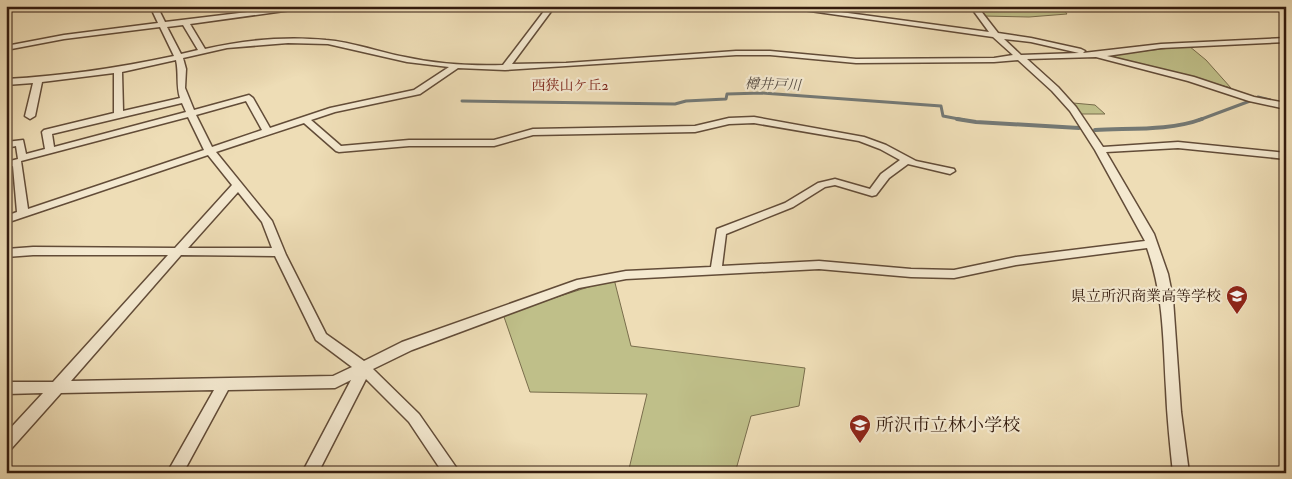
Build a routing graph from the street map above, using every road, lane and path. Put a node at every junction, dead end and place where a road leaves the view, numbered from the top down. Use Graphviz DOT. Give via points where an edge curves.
graph roads {
  1 [pos="153,6"];
  2 [pos="317,6"];
  3 [pos="552,6"];
  4 [pos="778,6"];
  5 [pos="973,6"];
  6 [pos="185,22"];
  7 [pos="162,24"];
  8 [pos="995,35"];
  9 [pos="1286,40"];
  10 [pos="6,48"];
  11 [pos="203,52"];
  12 [pos="1094,54"];
  13 [pos="1020,57"];
  14 [pos="179,58"];
  15 [pos="455,67"];
  16 [pos="505,68"];
  17 [pos="118,69"];
  18 [pos="38,80"];
  19 [pos="6,82"];
  20 [pos="186,99"];
  21 [pos="1286,106"];
  22 [pos="191,114"];
  23 [pos="119,115"];
  24 [pos="30,116"];
  25 [pos="305,118"];
  26 [pos="268,132"];
  27 [pos="6,145"];
  28 [pos="209,150"];
  29 [pos="1100,150"];
  30 [pos="50,151"];
  31 [pos="1286,156"];
  32 [pos="907,160"];
  33 [pos="6,165"];
  34 [pos="950,171"];
  35 [pos="238,185"];
  36 [pos="23,215"];
  37 [pos="6,220"];
  38 [pos="1152,244"];
  39 [pos="178,252"];
  40 [pos="279,252"];
  41 [pos="6,254"];
  42 [pos="716,270"];
  43 [pos="364,369"];
  44 [pos="224,384"];
  45 [pos="57,387"];
  46 [pos="6,388"];
  47 [pos="6,444"];
  48 [pos="175,473"];
  49 [pos="310,473"];
  50 [pos="452,473"];
  51 [pos="1181,473"];
  1 -- 7 [label="street"];
  2 -- 6 [label="street"];
  3 -- 16 [label="street"];
  4 -- 8 [label="street"];
  5 -- 8 [label="street"];
  6 -- 7 [label="street"];
  6 -- 11 [label="street"];
  7 -- 10 [label="street"];
  7 -- 14 [label="street"];
  8 -- 12 [label="street"];
  8 -- 13 [label="street"];
  9 -- 12 [label="street" via="1161,46"];
  11 -- 14 [label="street"];
  11 -- 15 [label="street" via="227,46 311,41"];
  12 -- 13 [label="street"];
  12 -- 21 [label="street"];
  13 -- 16 [label="street" via="864,61 736,52"];
  13 -- 29 [label="street" via="1055,89"];
  14 -- 17 [label="street"];
  14 -- 20 [label="street" via="181,88"];
  15 -- 16 [label="street"];
  15 -- 25 [label="street" via="417,92"];
  17 -- 18 [label="street"];
  17 -- 23 [label="street"];
  18 -- 19 [label="street"];
  18 -- 24 [label="street"];
  20 -- 22 [label="street"];
  20 -- 23 [label="street"];
  22 -- 26 [label="street" via="250,98"];
  22 -- 28 [label="street"];
  22 -- 30 [label="street"];
  23 -- 30 [label="street" via="47,132"];
  25 -- 26 [label="street"];
  25 -- 32 [label="street" via="338,149 409,143 494,143 533,132 695,129 729,121 754,120 861,139"];
  26 -- 28 [label="street"];
  27 -- 30 [label="street" via="20,142 22,158"];
  28 -- 35 [label="street"];
  28 -- 36 [label="street"];
  29 -- 31 [label="street" via="1178,145"];
  29 -- 38 [label="street"];
  32 -- 34 [label="street"];
  32 -- 42 [label="street" via="885,176 872,194 835,182 822,185 789,206 721,232"];
  33 -- 36 [label="street" via="17,162"];
  35 -- 39 [label="street"];
  35 -- 40 [label="street" via="267,221"];
  36 -- 37 [label="street"];
  38 -- 42 [label="street" via="1016,261 954,274 819,266"];
  38 -- 51 [label="street" via="1167,300"];
  39 -- 40 [label="street"];
  39 -- 41 [label="street" via="34,251"];
  39 -- 45 [label="street"];
  40 -- 43 [label="street" via="321,337"];
  42 -- 43 [label="street" via="626,275 577,284 407,346"];
  43 -- 44 [label="street" via="335,382"];
  43 -- 49 [label="street"];
  43 -- 50 [label="street" via="414,418"];
  44 -- 45 [label="street"];
  44 -- 48 [label="street"];
  45 -- 46 [label="street"];
  45 -- 47 [label="street"];
}
